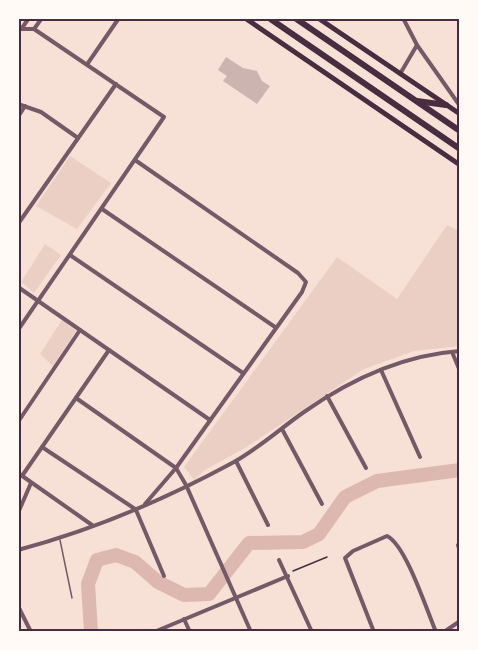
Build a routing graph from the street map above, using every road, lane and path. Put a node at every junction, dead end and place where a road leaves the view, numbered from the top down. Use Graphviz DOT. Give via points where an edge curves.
graph roads {
  1 [pos="29,18"];
  2 [pos="42,18"];
  3 [pos="119,18"];
  4 [pos="245,18"];
  5 [pos="269,18"];
  6 [pos="295,18"];
  7 [pos="318,18"];
  8 [pos="403,18"];
  9 [pos="20,29"];
  10 [pos="34,29"];
  11 [pos="417,45"];
  12 [pos="88,63"];
  13 [pos="400,74"];
  14 [pos="116,84"];
  15 [pos="415,100"];
  16 [pos="18,104"];
  17 [pos="446,105"];
  18 [pos="25,106"];
  19 [pos="460,106"];
  20 [pos="460,114"];
  21 [pos="18,117"];
  22 [pos="460,131"];
  23 [pos="78,138"];
  24 [pos="460,149"];
  25 [pos="135,160"];
  26 [pos="460,165"];
  27 [pos="102,209"];
  28 [pos="18,224"];
  29 [pos="70,255"];
  30 [pos="18,287"];
  31 [pos="40,301"];
  32 [pos="275,327"];
  33 [pos="18,330"];
  34 [pos="80,330"];
  35 [pos="109,350"];
  36 [pos="460,351"];
  37 [pos="452,352"];
  38 [pos="381,370"];
  39 [pos="460,370"];
  40 [pos="243,373"];
  41 [pos="327,396"];
  42 [pos="76,398"];
  43 [pos="210,420"];
  44 [pos="18,422"];
  45 [pos="282,429"];
  46 [pos="42,447"];
  47 [pos="420,457"];
  48 [pos="236,461"];
  49 [pos="176,468"];
  50 [pos="366,468"];
  51 [pos="20,475"];
  52 [pos="31,483"];
  53 [pos="186,485"];
  54 [pos="20,499"];
  55 [pos="322,504"];
  56 [pos="143,507"];
  57 [pos="136,510"];
  58 [pos="18,513"];
  59 [pos="92,525"];
  60 [pos="268,525"];
  61 [pos="60,537"];
  62 [pos="458,545"];
  63 [pos="18,550"];
  64 [pos="460,551"];
  65 [pos="327,557"];
  66 [pos="279,560"];
  67 [pos="287,575"];
  68 [pos="164,576"];
  69 [pos="72,598"];
  70 [pos="237,600"];
  71 [pos="18,606"];
  72 [pos="184,619"];
  73 [pos="460,621"];
  74 [pos="31,632"];
  75 [pos="154,632"];
  76 [pos="190,632"];
  77 [pos="251,632"];
  78 [pos="312,632"];
  79 [pos="374,632"];
  80 [pos="436,632"];
  81 [pos="444,632"];
  1 -- 9 [label="street"];
  2 -- 10 [label="street"];
  3 -- 12 [label="street"];
  4 -- 26 [label="main road"];
  5 -- 24 [label="highway"];
  6 -- 15 [label="highway"];
  7 -- 13 [label="main road"];
  8 -- 11 [label="street"];
  9 -- 10 [label="street"];
  10 -- 12 [label="street"];
  11 -- 13 [label="street"];
  11 -- 19 [label="street"];
  12 -- 14 [label="street"];
  13 -- 17 [label="main road"];
  14 -- 23 [label="street"];
  14 -- 25 [label="street" via="164,117"];
  15 -- 17 [label="highway"];
  15 -- 22 [label="highway"];
  16 -- 18 [label="street"];
  17 -- 20 [label="main road"];
  18 -- 21 [label="street"];
  18 -- 23 [label="street" via="41,111"];
  23 -- 28 [label="street"];
  25 -- 27 [label="street"];
  25 -- 32 [label="street" via="306,282 303,292"];
  27 -- 29 [label="street"];
  27 -- 32 [label="street"];
  29 -- 31 [label="street"];
  29 -- 40 [label="street"];
  30 -- 31 [label="street"];
  31 -- 33 [label="street"];
  31 -- 34 [label="street"];
  32 -- 40 [label="street"];
  34 -- 35 [label="street"];
  34 -- 44 [label="street"];
  35 -- 42 [label="street"];
  35 -- 43 [label="street"];
  36 -- 37 [label="street"];
  37 -- 38 [label="street" via="407,359"];
  37 -- 39 [label="street"];
  38 -- 41 [label="street"];
  38 -- 47 [label="street"];
  40 -- 43 [label="street"];
  41 -- 45 [label="street"];
  41 -- 50 [label="street"];
  42 -- 46 [label="street"];
  42 -- 49 [label="street"];
  43 -- 49 [label="street"];
  45 -- 48 [label="street"];
  45 -- 55 [label="street"];
  46 -- 51 [label="street"];
  46 -- 57 [label="street"];
  48 -- 53 [label="street"];
  48 -- 60 [label="street"];
  49 -- 53 [label="street"];
  49 -- 56 [label="street"];
  51 -- 52 [label="street"];
  52 -- 54 [label="street"];
  52 -- 59 [label="street"];
  53 -- 56 [label="street"];
  53 -- 70 [label="street"];
  54 -- 58 [label="street"];
  56 -- 57 [label="street"];
  57 -- 59 [label="street"];
  57 -- 68 [label="street"];
  59 -- 61 [label="street"];
  61 -- 63 [label="street"];
  61 -- 69 [label="lane"];
  62 -- 64 [label="street"];
  65 -- 67 [label="path"];
  66 -- 67 [label="street"];
  67 -- 70 [label="street"];
  67 -- 78 [label="street"];
  70 -- 72 [label="street"];
  70 -- 77 [label="street"];
  71 -- 74 [label="street"];
  72 -- 75 [label="street"];
  72 -- 76 [label="street"];
  73 -- 81 [label="street"];
  79 -- 80 [label="street" via="345,558 382,537 392,538 402,551"];
}
